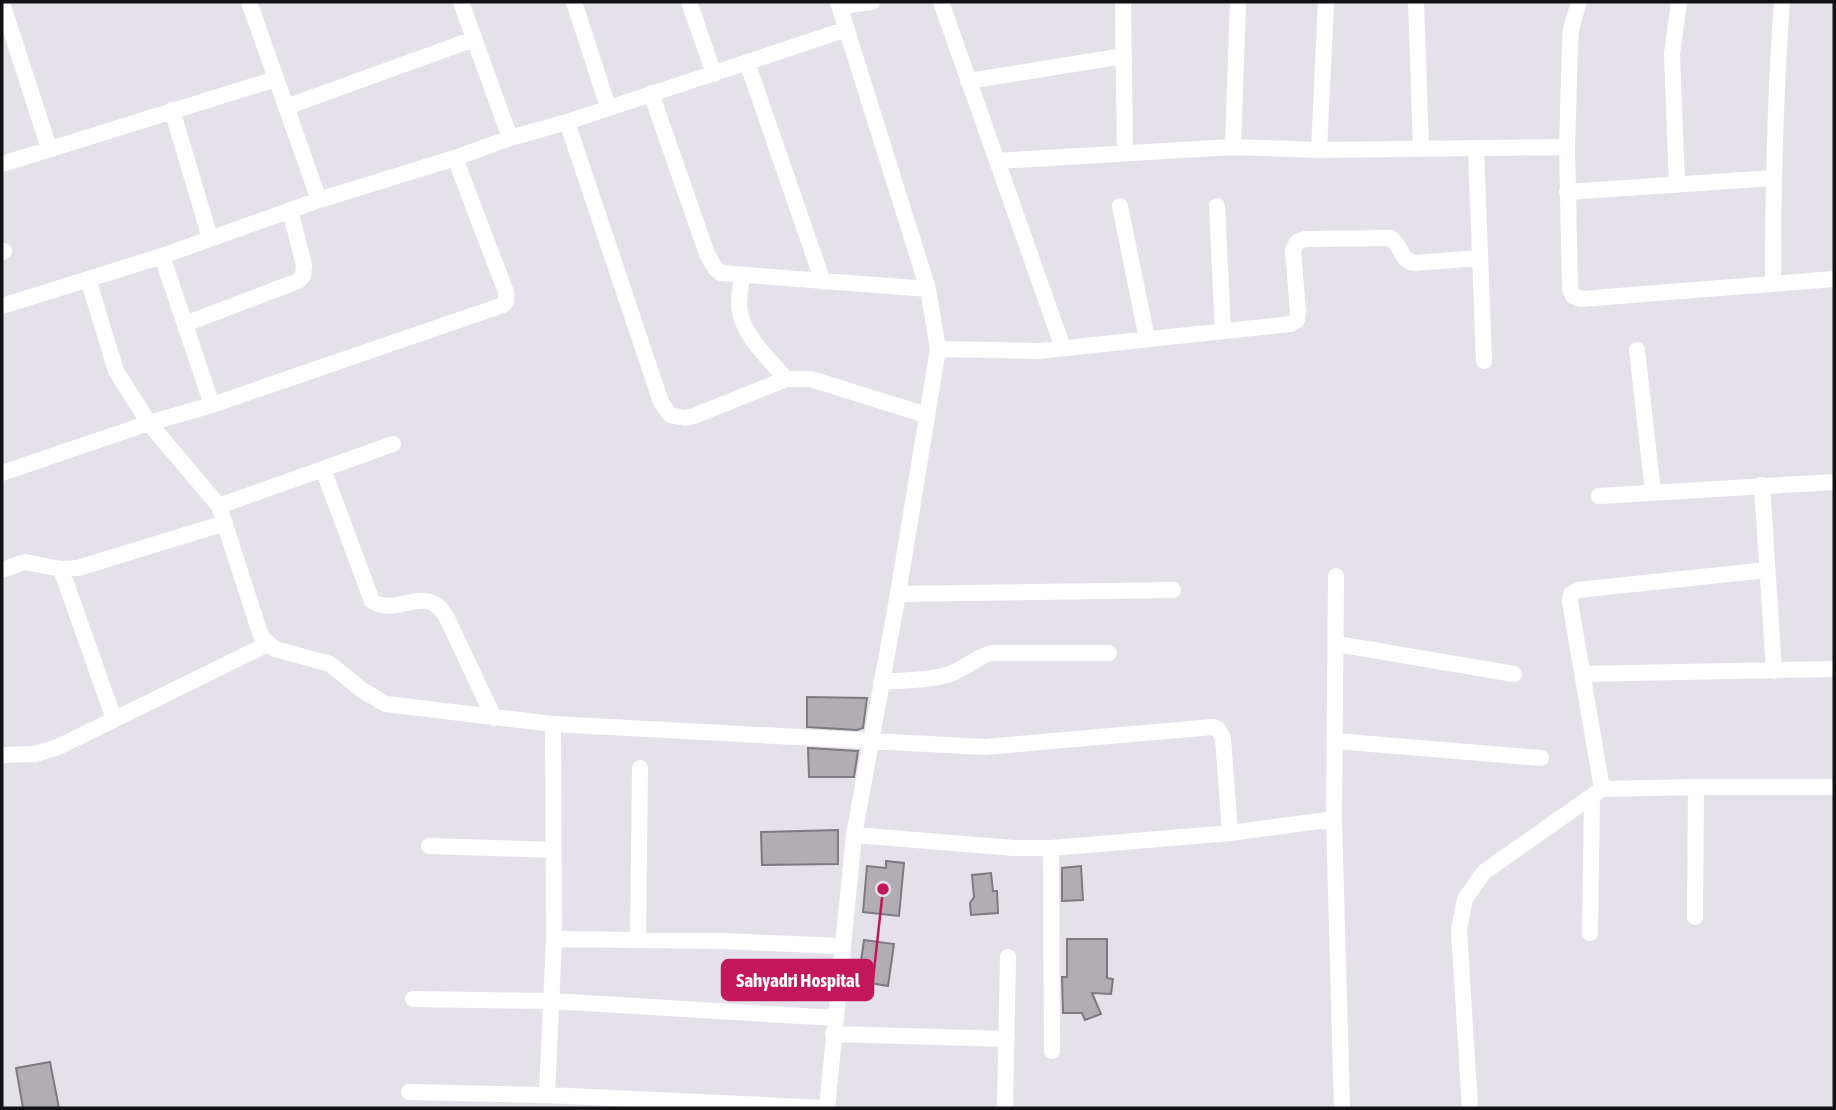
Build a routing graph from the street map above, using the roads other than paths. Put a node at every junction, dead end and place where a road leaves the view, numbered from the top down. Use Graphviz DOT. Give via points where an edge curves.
graph roads {
  1 [pos="249,2"];
  2 [pos="461,2"];
  3 [pos="574,2"];
  4 [pos="689,2"];
  5 [pos="872,2"];
  6 [pos="941,2"];
  7 [pos="1123,2"];
  8 [pos="1238,2"];
  9 [pos="1326,2"];
  10 [pos="1416,2"];
  11 [pos="1579,2"];
  12 [pos="1679,2"];
  13 [pos="1782,2"];
  14 [pos="2,3"];
  15 [pos="838,4"];
  16 [pos="847,29"];
  17 [pos="474,39"];
  18 [pos="1124,56"];
  19 [pos="747,62"];
  20 [pos="714,74"];
  21 [pos="276,79"];
  22 [pos="968,80"];
  23 [pos="651,93"];
  24 [pos="286,107"];
  25 [pos="608,107"];
  26 [pos="172,110"];
  27 [pos="566,122"];
  28 [pos="510,138"];
  29 [pos="1233,147"];
  30 [pos="1567,147"];
  31 [pos="48,148"];
  32 [pos="1476,148"];
  33 [pos="1421,149"];
  34 [pos="1319,150"];
  35 [pos="1125,152"];
  36 [pos="455,159"];
  37 [pos="996,162"];
  38 [pos="2,164"];
  39 [pos="1773,178"];
  40 [pos="1678,185"];
  41 [pos="1567,192"];
  42 [pos="319,200"];
  43 [pos="1119,206"];
  44 [pos="1217,206"];
  45 [pos="290,210"];
  46 [pos="210,238"];
  47 [pos="162,256"];
  48 [pos="1480,258"];
  49 [pos="742,276"];
  50 [pos="88,279"];
  51 [pos="1834,279"];
  52 [pos="822,282"];
  53 [pos="1773,283"];
  54 [pos="928,289"];
  55 [pos="2,306"];
  56 [pos="185,324"];
  57 [pos="1223,331"];
  58 [pos="1147,339"];
  59 [pos="1063,348"];
  60 [pos="938,349"];
  61 [pos="1637,350"];
  62 [pos="1484,361"];
  63 [pos="786,379"];
  64 [pos="212,405"];
  65 [pos="926,415"];
  66 [pos="149,423"];
  67 [pos="393,444"];
  68 [pos="323,469"];
  69 [pos="2,472"];
  70 [pos="1834,482"];
  71 [pos="1762,485"];
  72 [pos="1653,492"];
  73 [pos="1599,496"];
  74 [pos="219,506"];
  75 [pos="225,523"];
  76 [pos="61,569"];
  77 [pos="2,570"];
  78 [pos="1767,570"];
  79 [pos="1336,576"];
  80 [pos="1172,590"];
  81 [pos="898,594"];
  82 [pos="268,644"];
  83 [pos="1337,644"];
  84 [pos="1109,653"];
  85 [pos="1834,669"];
  86 [pos="1774,671"];
  87 [pos="1514,674"];
  88 [pos="1582,674"];
  89 [pos="881,682"];
  90 [pos="494,718"];
  91 [pos="114,719"];
  92 [pos="553,724"];
  93 [pos="1335,741"];
  94 [pos="869,742"];
  95 [pos="2,755"];
  96 [pos="1541,758"];
  97 [pos="640,768"];
  98 [pos="1696,787"];
  99 [pos="1834,787"];
  100 [pos="1597,793"];
  101 [pos="1334,818"];
  102 [pos="1230,833"];
  103 [pos="854,835"];
  104 [pos="429,846"];
  105 [pos="1051,848"];
  106 [pos="553,850"];
  107 [pos="1695,917"];
  108 [pos="1590,933"];
  109 [pos="554,939"];
  110 [pos="638,940"];
  111 [pos="841,946"];
  112 [pos="1009,957"];
  113 [pos="413,999"];
  114 [pos="551,1001"];
  115 [pos="834,1026"];
  116 [pos="1007,1039"];
  117 [pos="1052,1051"];
  118 [pos="409,1092"];
  119 [pos="547,1095"];
  120 [pos="827,1108"];
  121 [pos="1005,1108"];
  122 [pos="1342,1108"];
  123 [pos="1471,1108"];
  1 -- 21 [label="street"];
  2 -- 17 [label="street"];
  3 -- 25 [label="street"];
  4 -- 20 [label="street"];
  5 -- 15 [label="street"];
  6 -- 22 [label="street"];
  7 -- 18 [label="street"];
  8 -- 29 [label="street"];
  9 -- 34 [label="street"];
  10 -- 33 [label="street"];
  11 -- 30 [label="street" via="1571,29"];
  12 -- 40 [label="street" via="1672,54"];
  13 -- 39 [label="street"];
  14 -- 31 [label="street"];
  15 -- 16 [label="street"];
  16 -- 19 [label="street"];
  16 -- 54 [label="street"];
  17 -- 24 [label="street"];
  17 -- 28 [label="street"];
  18 -- 22 [label="street"];
  18 -- 35 [label="street"];
  19 -- 20 [label="street"];
  19 -- 52 [label="street"];
  20 -- 23 [label="street"];
  21 -- 24 [label="street"];
  21 -- 26 [label="street"];
  22 -- 37 [label="street"];
  23 -- 25 [label="street"];
  23 -- 49 [label="street" via="706,254 721,273"];
  24 -- 42 [label="street"];
  25 -- 27 [label="street"];
  26 -- 31 [label="street"];
  26 -- 46 [label="street"];
  27 -- 28 [label="street"];
  27 -- 63 [label="street" via="665,411 677,418 694,416"];
  28 -- 36 [label="street"];
  29 -- 34 [label="street"];
  29 -- 35 [label="street"];
  30 -- 32 [label="street"];
  30 -- 41 [label="street"];
  31 -- 38 [label="street"];
  32 -- 33 [label="street"];
  32 -- 48 [label="street"];
  33 -- 34 [label="street"];
  35 -- 37 [label="street"];
  36 -- 42 [label="street"];
  36 -- 64 [label="street" via="506,301"];
  37 -- 59 [label="street"];
  39 -- 40 [label="street"];
  39 -- 53 [label="street"];
  40 -- 41 [label="street"];
  41 -- 53 [label="street" via="1570,288 1577,298"];
  42 -- 45 [label="street"];
  43 -- 58 [label="street"];
  44 -- 57 [label="street"];
  45 -- 46 [label="street"];
  45 -- 56 [label="street" via="303,276"];
  46 -- 47 [label="street"];
  47 -- 50 [label="street"];
  47 -- 56 [label="street"];
  48 -- 57 [label="street" via="1414,263 1405,259 1390,238 1301,240 1293,250 1295,322"];
  48 -- 62 [label="street"];
  49 -- 52 [label="street"];
  49 -- 63 [label="street" via="742,321"];
  50 -- 55 [label="street"];
  50 -- 66 [label="street" via="111,360"];
  51 -- 53 [label="street"];
  52 -- 54 [label="street"];
  54 -- 60 [label="street"];
  56 -- 64 [label="street"];
  57 -- 58 [label="street"];
  58 -- 59 [label="street"];
  59 -- 60 [label="street"];
  60 -- 65 [label="street"];
  61 -- 72 [label="street"];
  63 -- 65 [label="street" via="811,380"];
  64 -- 66 [label="street"];
  65 -- 81 [label="street"];
  66 -- 69 [label="street"];
  66 -- 74 [label="street"];
  67 -- 68 [label="street"];
  68 -- 74 [label="street"];
  68 -- 90 [label="street" via="372,601 380,606 427,600 438,605"];
  70 -- 71 [label="street"];
  71 -- 72 [label="street"];
  71 -- 78 [label="street"];
  72 -- 73 [label="street"];
  74 -- 75 [label="street"];
  75 -- 76 [label="street" via="78,568"];
  75 -- 82 [label="street"];
  76 -- 77 [label="street" via="25,562"];
  76 -- 91 [label="street"];
  78 -- 86 [label="street"];
  78 -- 88 [label="street" via="1574,591 1570,602"];
  79 -- 83 [label="street"];
  80 -- 81 [label="street"];
  81 -- 89 [label="street"];
  82 -- 90 [label="street" via="330,664 386,704"];
  82 -- 91 [label="street"];
  83 -- 87 [label="street"];
  83 -- 93 [label="street"];
  84 -- 89 [label="street" via="992,653 944,676"];
  85 -- 86 [label="street"];
  86 -- 88 [label="street"];
  88 -- 100 [label="street"];
  89 -- 94 [label="street"];
  90 -- 92 [label="street"];
  91 -- 95 [label="street" via="45,752"];
  92 -- 94 [label="street"];
  92 -- 106 [label="street"];
  93 -- 96 [label="street"];
  93 -- 101 [label="street"];
  94 -- 102 [label="street" via="1009,746 1213,727 1223,738"];
  94 -- 103 [label="street"];
  97 -- 110 [label="street"];
  98 -- 99 [label="street"];
  98 -- 100 [label="street"];
  98 -- 107 [label="street"];
  100 -- 108 [label="street"];
  100 -- 123 [label="street" via="1484,872 1465,899 1458,945"];
  101 -- 102 [label="street"];
  101 -- 122 [label="street"];
  102 -- 105 [label="street"];
  103 -- 105 [label="street"];
  103 -- 111 [label="street"];
  104 -- 106 [label="street"];
  105 -- 117 [label="street"];
  106 -- 109 [label="street"];
  109 -- 110 [label="street"];
  109 -- 114 [label="street"];
  110 -- 111 [label="street"];
  111 -- 115 [label="street"];
  112 -- 116 [label="street"];
  113 -- 114 [label="street"];
  114 -- 115 [label="street"];
  114 -- 119 [label="street"];
  115 -- 116 [label="street"];
  115 -- 120 [label="street"];
  116 -- 121 [label="street"];
  118 -- 119 [label="street"];
  119 -- 120 [label="street"];
}
